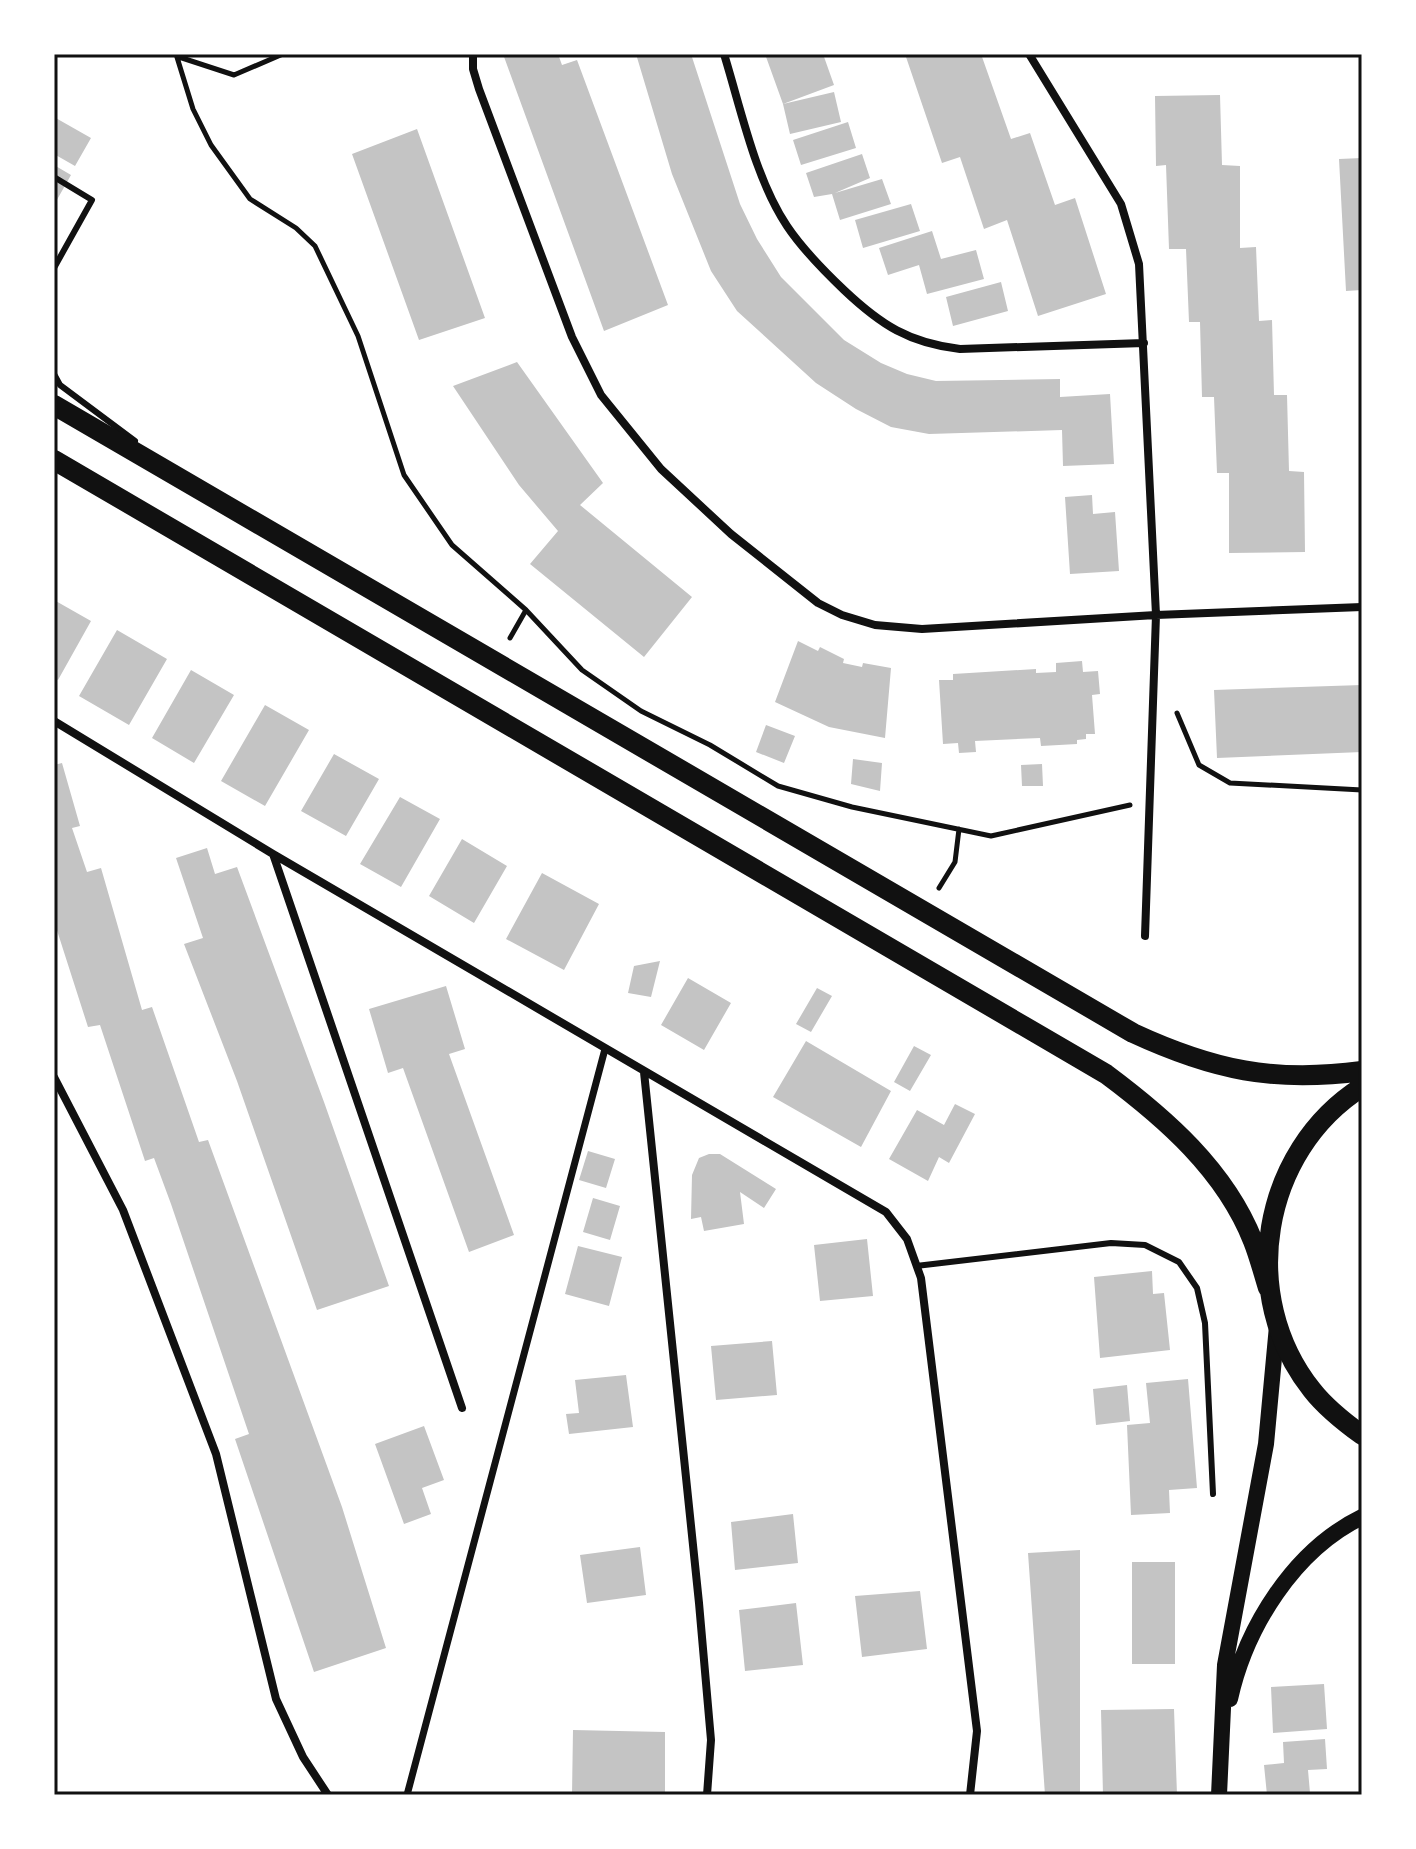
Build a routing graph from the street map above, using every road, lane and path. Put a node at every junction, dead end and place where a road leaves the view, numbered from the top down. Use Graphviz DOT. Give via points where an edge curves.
graph roads {
  1 [pos="283,54"];
  2 [pos="473,54"];
  3 [pos="724,54"];
  4 [pos="1029,54"];
  5 [pos="177,55"];
  6 [pos="54,177"];
  7 [pos="54,268"];
  8 [pos="1144,343"];
  9 [pos="54,374"];
  10 [pos="54,405"];
  11 [pos="54,460"];
  12 [pos="198,489"];
  13 [pos="1362,607"];
  14 [pos="526,610"];
  15 [pos="1156,615"];
  16 [pos="495,663"];
  17 [pos="1154,680"];
  18 [pos="54,721"];
  19 [pos="1362,790"];
  20 [pos="1150,801"];
  21 [pos="959,829"];
  22 [pos="273,854"];
  23 [pos="939,888"];
  24 [pos="1145,936"];
  25 [pos="605,1049"];
  26 [pos="1362,1071"];
  27 [pos="644,1072"];
  28 [pos="54,1077"];
  29 [pos="1362,1087"];
  30 [pos="916,1266"];
  31 [pos="1268,1288"];
  32 [pos="1277,1324"];
  33 [pos="462,1408"];
  34 [pos="1362,1435"];
  35 [pos="1213,1494"];
  36 [pos="1362,1517"];
  37 [pos="1220,1748"];
  38 [pos="328,1795"];
  39 [pos="407,1795"];
  40 [pos="707,1795"];
  41 [pos="970,1795"];
  42 [pos="1219,1795"];
  1 -- 5 [label="path" via="234,75"];
  2 -- 15 [label="street" via="479,89 572,337 601,395 661,469 731,534 818,603 875,625 922,629"];
  3 -- 8 [label="street" via="765,182 786,224 813,260 897,333 960,349"];
  4 -- 8 [label="street" via="1121,204 1139,264"];
  5 -- 14 [label="path" via="193,109 211,145 250,199 315,246 358,336 404,475 452,545"];
  6 -- 7 [label="lane" via="92,200"];
  8 -- 15 [label="street"];
  9 -- 12 [label="lane" via="60,385"];
  10 -- 12 [label="main road"];
  11 -- 31 [label="main road" via="1106,1074 1181,1136 1212,1173 1252,1238"];
  12 -- 16 [label="main road"];
  13 -- 15 [label="street"];
  14 -- 16 [label="path"];
  14 -- 21 [label="path" via="582,670 641,711 778,786"];
  15 -- 17 [label="street"];
  16 -- 26 [label="main road" via="1133,1033 1233,1070 1274,1076"];
  17 -- 19 [label="path" via="1177,713 1199,765 1230,783"];
  17 -- 20 [label="street"];
  18 -- 22 [label="street"];
  20 -- 21 [label="path" via="991,836"];
  20 -- 24 [label="street"];
  21 -- 23 [label="path" via="955,862"];
  22 -- 25 [label="street"];
  22 -- 33 [label="street"];
  25 -- 27 [label="street"];
  25 -- 39 [label="street"];
  27 -- 30 [label="street" via="886,1212 907,1239"];
  27 -- 40 [label="street" via="703,1648 711,1740"];
  28 -- 38 [label="street" via="123,1210 216,1454 276,1699"];
  29 -- 31 [label="main road" via="1326,1117 1289,1167 1270,1226"];
  30 -- 35 [label="lane" via="1111,1243 1145,1245 1179,1262 1197,1288 1205,1323"];
  30 -- 41 [label="street" via="977,1731"];
  31 -- 32 [label="main road"];
  32 -- 34 [label="main road" via="1311,1390"];
  32 -- 37 [label="main road" via="1266,1444 1225,1665"];
  36 -- 37 [label="main road" via="1312,1552 1275,1596 1234,1682"];
  37 -- 42 [label="main road"];
}
